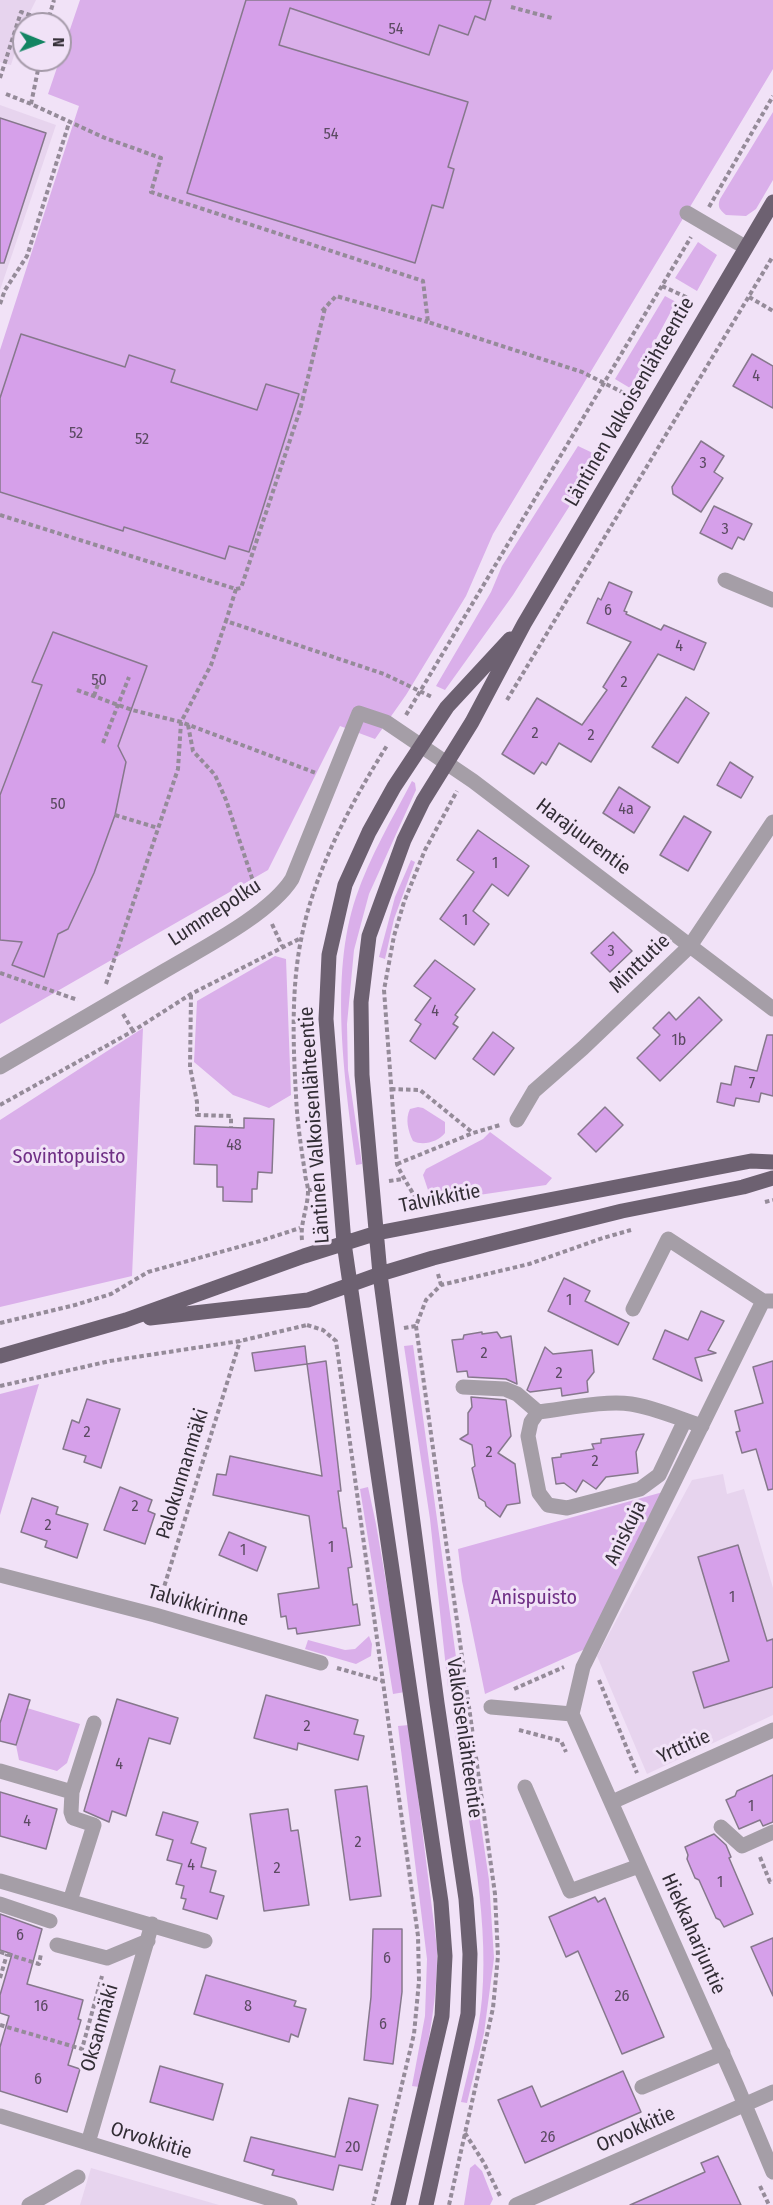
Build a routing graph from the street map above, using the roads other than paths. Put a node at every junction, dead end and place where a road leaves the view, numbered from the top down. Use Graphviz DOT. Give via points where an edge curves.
graph roads {
  1 [pos="773,202"];
  2 [pos="687,213"];
  3 [pos="745,247"];
  4 [pos="725,580"];
  5 [pos="773,600"];
  6 [pos="524,624"];
  7 [pos="359,713"];
  8 [pos="421,746"];
  9 [pos="446,764"];
  10 [pos="773,822"];
  11 [pos="690,946"];
  12 [pos="773,1009"];
  13 [pos="0,1067"];
  14 [pos="517,1120"];
  15 [pos="773,1162"];
  16 [pos="773,1178"];
  17 [pos="377,1233"];
  18 [pos="344,1243"];
  19 [pos="380,1274"];
  20 [pos="350,1286"];
  21 [pos="768,1301"];
  22 [pos="633,1309"];
  23 [pos="126,1320"];
  24 [pos="0,1356"];
  25 [pos="463,1387"];
  26 [pos="538,1412"];
  27 [pos="685,1420"];
  28 [pos="702,1426"];
  29 [pos="0,1575"];
  30 [pos="321,1664"];
  31 [pos="492,1707"];
  32 [pos="572,1714"];
  33 [pos="94,1724"];
  34 [pos="773,1730"];
  35 [pos="0,1771"];
  36 [pos="525,1787"];
  37 [pos="72,1792"];
  38 [pos="612,1802"];
  39 [pos="721,1827"];
  40 [pos="773,1832"];
  41 [pos="639,1866"];
  42 [pos="0,1881"];
  43 [pos="70,1901"];
  44 [pos="0,1905"];
  45 [pos="50,1921"];
  46 [pos="152,1924"];
  47 [pos="148,1941"];
  48 [pos="205,1941"];
  49 [pos="57,1944"];
  50 [pos="723,2053"];
  51 [pos="642,2086"];
  52 [pos="773,2092"];
  53 [pos="744,2105"];
  54 [pos="0,2116"];
  55 [pos="88,2143"];
  56 [pos="773,2172"];
  57 [pos="78,2177"];
  58 [pos="29,2205"];
  59 [pos="290,2205"];
  60 [pos="398,2205"];
  61 [pos="426,2205"];
  62 [pos="516,2205"];
  1 -- 3 [label="main road, Läntinen Valkoisenlähteentie"];
  2 -- 3 [label="street"];
  3 -- 6 [label="main road, Läntinen Valkoisenlähteentie"];
  4 -- 5 [label="street"];
  6 -- 8 [label="main road, Läntinen Valkoisenlähteentie" via="447,707"];
  6 -- 9 [label="main road, Läntinen Valkoisenlähteentie"];
  7 -- 8 [label="street, Harajuurentie" via="386,722"];
  7 -- 13 [label="street, Lummepolku" via="284,892 214,941"];
  8 -- 9 [label="street, Harajuurentie"];
  8 -- 18 [label="main road, Läntinen Valkoisenlähteentie" via="353,865 329,955 326,1019"];
  9 -- 11 [label="street, Harajuurentie"];
  9 -- 17 [label="main road, Läntinen Valkoisenlähteentie" via="404,840 373,920 365,955 362,1075"];
  10 -- 11 [label="street, Minttutie"];
  11 -- 12 [label="street, Harajuurentie"];
  11 -- 14 [label="street, Minttutie" via="534,1091"];
  15 -- 17 [label="main road, Talvikkitie" via="751,1161"];
  16 -- 19 [label="main road, Talvikkitie" via="622,1211"];
  17 -- 18 [label="main road, Talvikkitie"];
  17 -- 19 [label="main road, Läntinen Valkoisenlähteentie"];
  18 -- 20 [label="main road, Läntinen Valkoisenlähteentie"];
  18 -- 23 [label="main road, Talvikkitie"];
  19 -- 20 [label="main road, Talvikkitie"];
  19 -- 61 [label="main road, Valkoisenlähteentie" via="466,1899 470,1954 468,2014"];
  20 -- 23 [label="main road, Talvikkitie" via="308,1300"];
  20 -- 60 [label="main road" via="441,1902 445,1956 442,2016"];
  21 -- 22 [label="street" via="668,1239"];
  21 -- 28 [label="street, Aniskuja"];
  23 -- 24 [label="main road, Talvikkitie"];
  25 -- 26 [label="street" via="505,1389 518,1394"];
  26 -- 27 [label="street" via="617,1403"];
  26 -- 27 [label="street" via="528,1436 538,1493 548,1505 567,1508 640,1489 659,1475"];
  27 -- 28 [label="street"];
  28 -- 32 [label="street, Aniskuja" via="583,1667"];
  29 -- 30 [label="street, Talvikkirinne"];
  31 -- 32 [label="street"];
  32 -- 38 [label="street, Hiekkaharjuntie"];
  33 -- 37 [label="street"];
  34 -- 38 [label="street, Yrttitie"];
  35 -- 37 [label="street"];
  36 -- 41 [label="street" via="570,1891"];
  37 -- 43 [label="street" via="73,1818 93,1825"];
  38 -- 41 [label="street, Hiekkaharjuntie"];
  39 -- 40 [label="street" via="742,1846"];
  41 -- 50 [label="street, Hiekkaharjuntie"];
  42 -- 43 [label="street"];
  43 -- 46 [label="street"];
  44 -- 45 [label="street"];
  46 -- 47 [label="street, Oksanmäki"];
  46 -- 48 [label="street"];
  47 -- 49 [label="street" via="107,1958"];
  47 -- 55 [label="street, Oksanmäki"];
  50 -- 51 [label="street"];
  50 -- 53 [label="street, Hiekkaharjuntie"];
  52 -- 53 [label="street, Orvokkitie"];
  53 -- 56 [label="street, Hiekkaharjuntie"];
  53 -- 62 [label="street, Orvokkitie"];
  54 -- 55 [label="street, Orvokkitie"];
  55 -- 59 [label="street, Orvokkitie"];
  57 -- 58 [label="street"];
}
